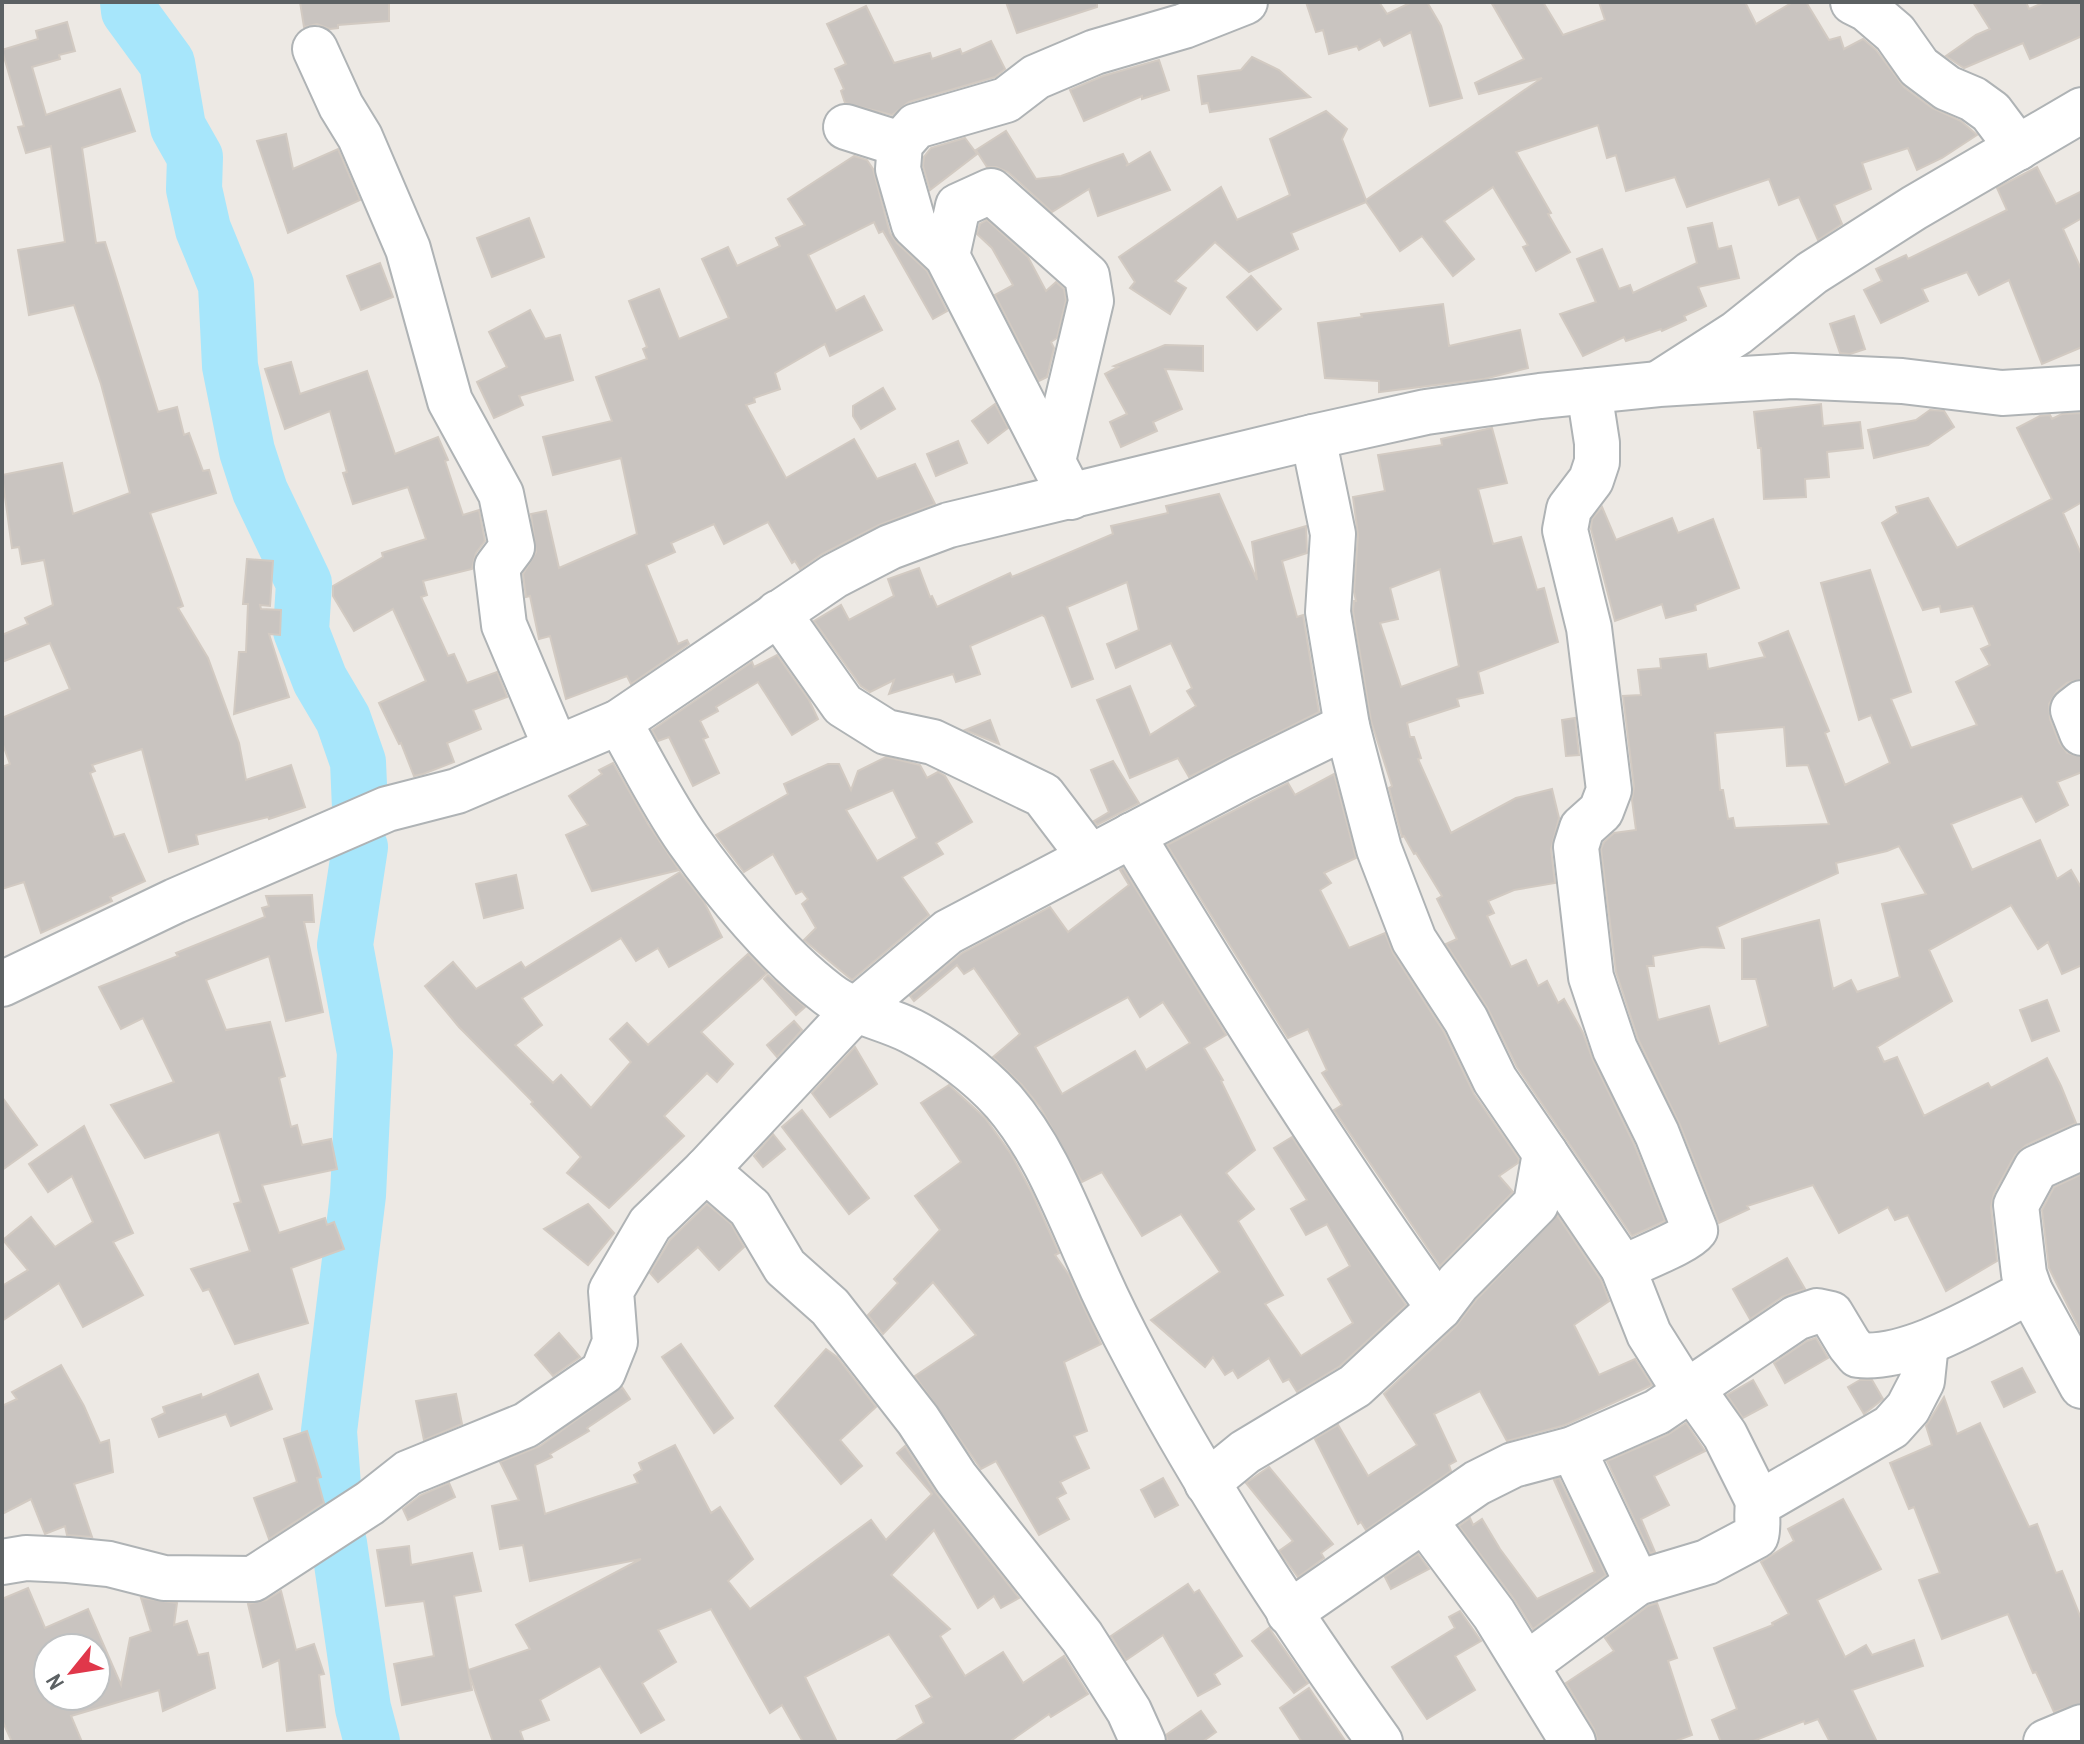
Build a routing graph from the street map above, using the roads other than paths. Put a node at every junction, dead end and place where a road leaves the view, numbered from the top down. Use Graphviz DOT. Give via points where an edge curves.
graph roads {
  1 [pos="1245,2"];
  2 [pos="1853,2"];
  3 [pos="315,49"];
  4 [pos="2082,110"];
  5 [pos="846,127"];
  6 [pos="900,144"];
  7 [pos="2018,148"];
  8 [pos="947,256"];
  9 [pos="1659,384"];
  10 [pos="2082,388"];
  11 [pos="1589,391"];
  12 [pos="1313,437"];
  13 [pos="1062,479"];
  14 [pos="778,613"];
  15 [pos="2082,703"];
  16 [pos="619,722"];
  17 [pos="1347,726"];
  18 [pos="2082,733"];
  19 [pos="556,748"];
  20 [pos="1132,835"];
  21 [pos="1090,857"];
  22 [pos="2,984"];
  23 [pos="854,1011"];
  24 [pos="2082,1147"];
  25 [pos="1545,1153"];
  26 [pos="706,1170"];
  27 [pos="1623,1268"];
  28 [pos="2030,1291"];
  29 [pos="1439,1308"];
  30 [pos="1926,1343"];
  31 [pos="2082,1386"];
  32 [pos="1688,1389"];
  33 [pos="1573,1449"];
  34 [pos="1207,1483"];
  35 [pos="1759,1503"];
  36 [pos="1424,1520"];
  37 [pos="2,1562"];
  38 [pos="1637,1583"];
  39 [pos="1289,1613"];
  40 [pos="1526,1665"];
  41 [pos="2082,1727"];
  42 [pos="1143,1742"];
  43 [pos="1380,1742"];
  44 [pos="1573,1742"];
  45 [pos="2046,1742"];
  1 -- 6 [label="street" via="1095,52 1036,77 1006,100 916,126"];
  2 -- 7 [label="street" via="1895,33 1919,67 1991,112"];
  3 -- 19 [label="street" via="408,249 450,401 501,494 512,547 497,567 504,625"];
  4 -- 7 [label="street"];
  5 -- 6 [label="street"];
  6 -- 8 [label="street" via="898,169 914,225"];
  7 -- 9 [label="street" via="1812,273 1737,333"];
  8 -- 13 [label="street"];
  8 -- 13 [label="street" via="958,206 991,191 1087,276 1091,301"];
  9 -- 10 [label="street" via="1792,376 2002,393"];
  9 -- 11 [label="street"];
  11 -- 12 [label="street" via="1426,412"];
  11 -- 27 [label="street" via="1597,462 1591,480 1569,509 1565,530 1589,628 1609,790 1601,811 1582,828 1576,847 1591,977 1615,1049 1657,1134 1695,1230 1688,1239"];
  12 -- 13 [label="street"];
  12 -- 17 [label="street" via="1333,534 1328,612"];
  13 -- 14 [label="street" via="890,547"];
  14 -- 16 [label="street"];
  14 -- 21 [label="street" via="843,705 886,732 933,742 1043,795"];
  15 -- 18 [label="street" via="2073,710"];
  16 -- 19 [label="street"];
  16 -- 23 [label="street" via="687,839 770,941"];
  17 -- 20 [label="street"];
  17 -- 25 [label="street" via="1379,849 1414,940 1466,1020 1495,1080"];
  19 -- 22 [label="street" via="457,791 387,809"];
  20 -- 21 [label="street"];
  20 -- 29 [label="street" via="1255,1038"];
  21 -- 23 [label="street" via="948,932"];
  23 -- 26 [label="street"];
  23 -- 34 [label="street" via="910,1031 966,1068 1003,1101 1034,1143 1136,1357"];
  24 -- 28 [label="street" via="2036,1168 2016,1205"];
  25 -- 27 [label="street"];
  25 -- 29 [label="street" via="1536,1204"];
  26 -- 37 [label="street" via="650,1224 611,1291 615,1342 603,1372 526,1425 408,1473 271,1569 253,1579 164,1578 109,1564 26,1558"];
  26 -- 42 [label="street" via="750,1208 785,1267 830,1307 918,1420 956,1478 1082,1637"];
  27 -- 32 [label="street" via="1649,1334"];
  28 -- 30 [label="street"];
  28 -- 31 [label="street"];
  29 -- 34 [label="street" via="1355,1386 1245,1452"];
  30 -- 32 [label="street" via="1858,1355 1831,1314 1817,1311 1796,1318"];
  30 -- 35 [label="street" via="1922,1381 1891,1427"];
  32 -- 33 [label="street" via="1657,1412"];
  32 -- 35 [label="street" via="1725,1435"];
  33 -- 36 [label="street" via="1513,1465"];
  33 -- 38 [label="street"];
  34 -- 39 [label="street"];
  35 -- 38 [label="street" via="1756,1536 1707,1562"];
  36 -- 39 [label="street"];
  36 -- 40 [label="street"];
  38 -- 40 [label="street"];
  39 -- 43 [label="street"];
  40 -- 44 [label="street"];
  41 -- 45 [label="street"];
}
